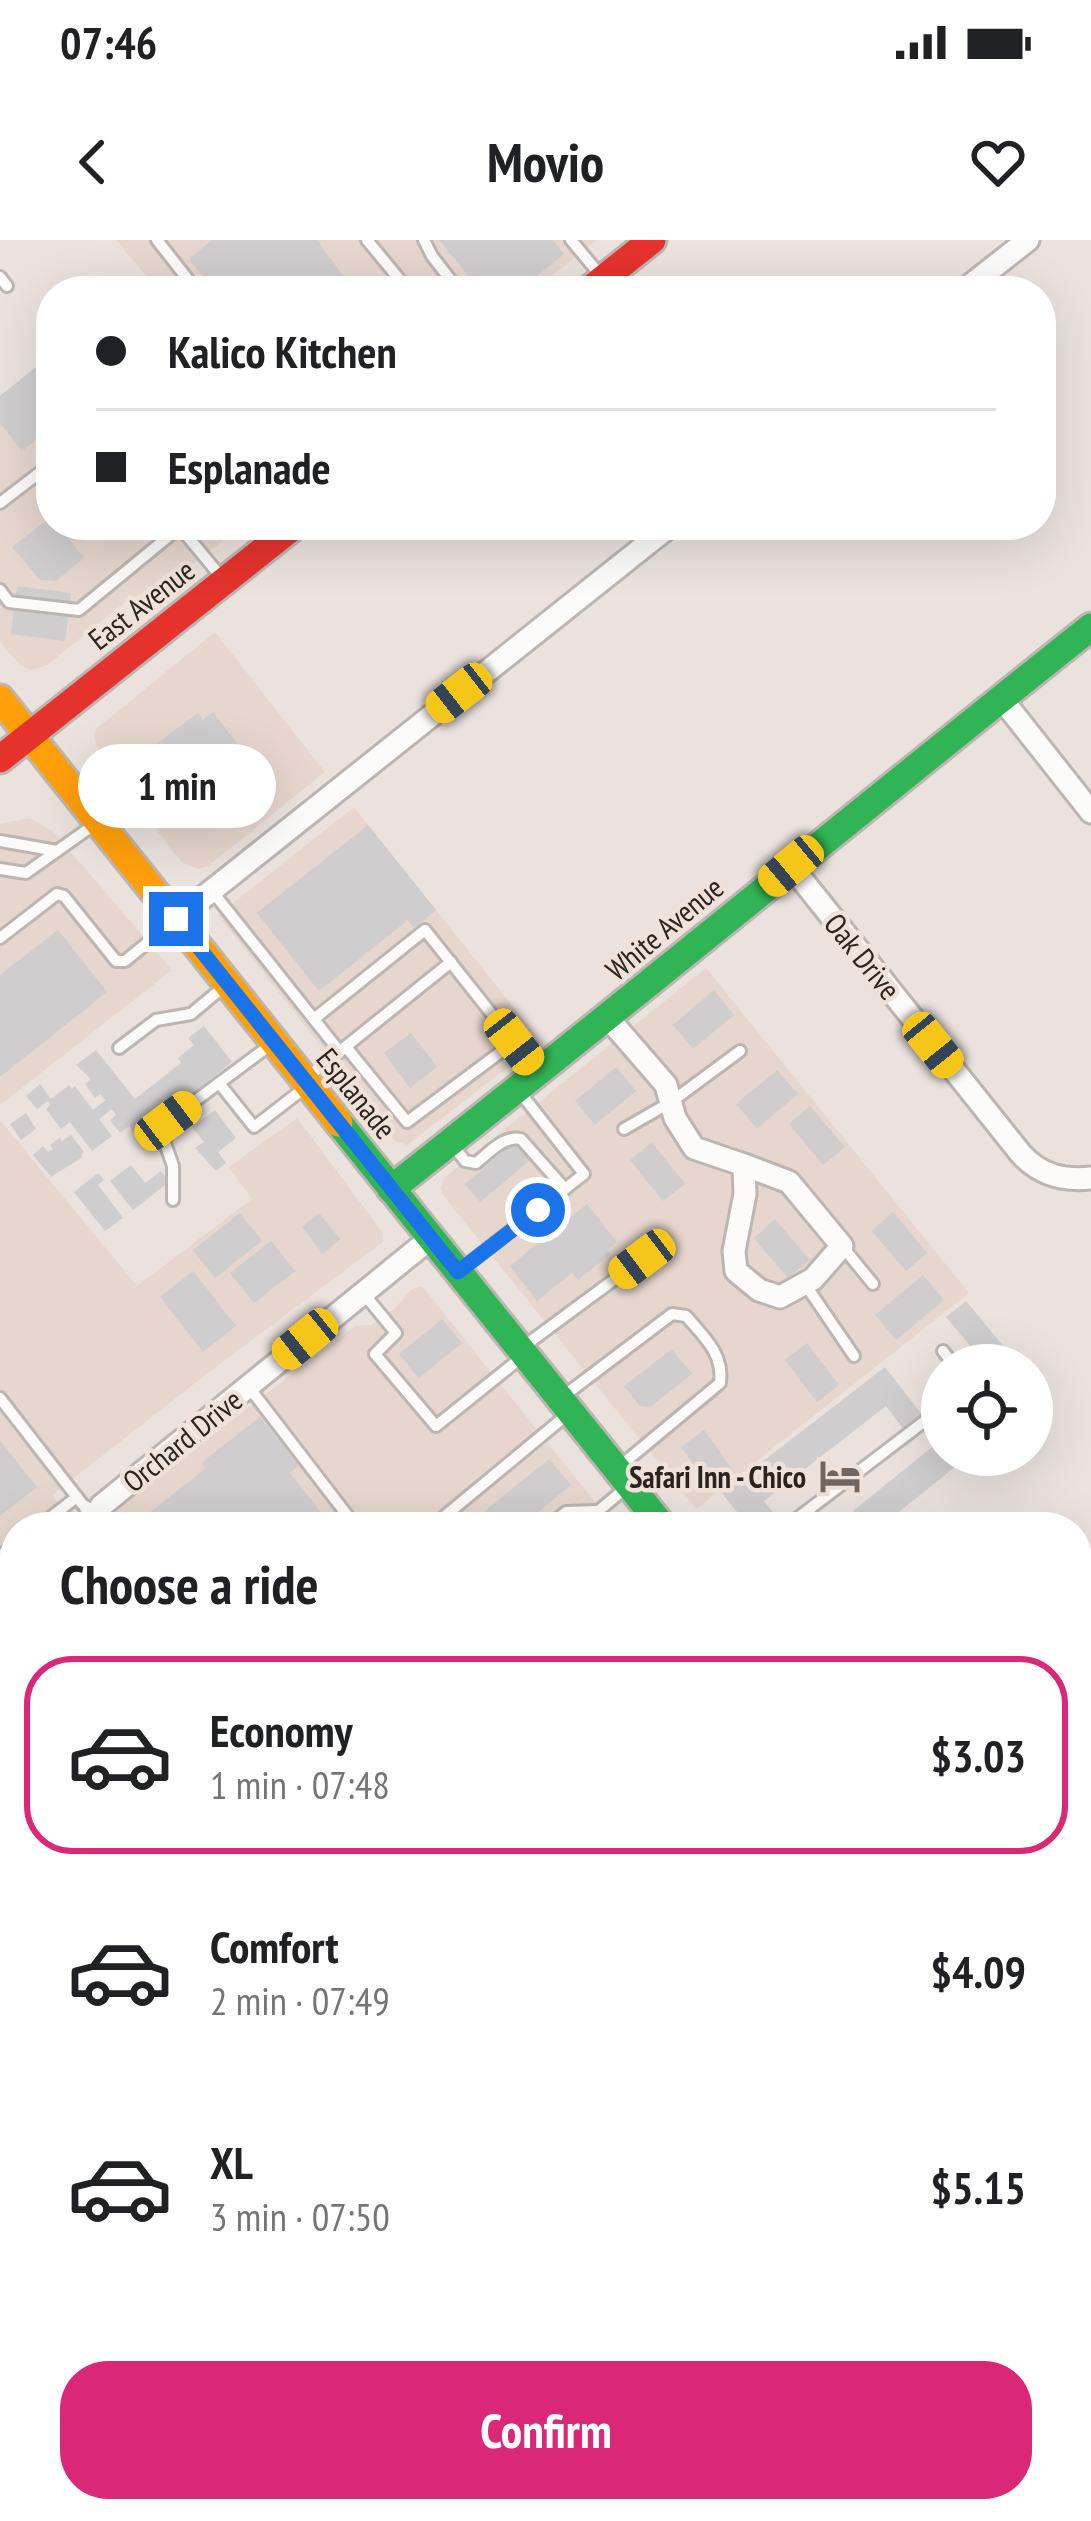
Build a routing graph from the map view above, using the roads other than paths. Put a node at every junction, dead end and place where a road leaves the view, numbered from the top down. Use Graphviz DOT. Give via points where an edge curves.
graph roads {
  1 [pos="157,240"];
  2 [pos="367,240"];
  3 [pos="424,240"];
  4 [pos="571,240"];
  5 [pos="652,240"];
  6 [pos="1028,240"];
  7 [pos="185,276"];
  8 [pos="397,276"];
  9 [pos="447,276"];
  10 [pos="591,276"];
  11 [pos="607,276"];
  12 [pos="982,276"];
  13 [pos="36,475"];
  14 [pos="0,481"];
  15 [pos="5,499"];
  16 [pos="162,540"];
  17 [pos="190,540"];
  18 [pos="276,540"];
  19 [pos="652,540"];
  20 [pos="224,581"];
  21 [pos="0,590"];
  22 [pos="1091,627"];
  23 [pos="1001,698"];
  24 [pos="0,699"];
  25 [pos="29,735"];
  26 [pos="0,759"];
  27 [pos="1091,812"];
  28 [pos="98,822"];
  29 [pos="0,841"];
  30 [pos="57,851"];
  31 [pos="791,866"];
  32 [pos="0,869"];
  33 [pos="212,891"];
  34 [pos="176,919"];
  35 [pos="0,938"];
  36 [pos="452,962"];
  37 [pos="228,983"];
  38 [pos="608,1018"];
  39 [pos="314,1019"];
  40 [pos="274,1042"];
  41 [pos="514,1042"];
  42 [pos="119,1048"];
  43 [pos="343,1049"];
  44 [pos="740,1052"];
  45 [pos="527,1080"];
  46 [pos="306,1082"];
  47 [pos="219,1083"];
  48 [pos="671,1102"];
  49 [pos="624,1129"];
  50 [pos="450,1142"];
  51 [pos="744,1165"];
  52 [pos="1091,1178"];
  53 [pos="391,1189"];
  54 [pos="565,1189"];
  55 [pos="173,1200"];
  56 [pos="431,1238"];
  57 [pos="842,1246"];
  58 [pos="642,1259"];
  59 [pos="458,1272"];
  60 [pos="805,1284"];
  61 [pos="873,1284"];
  62 [pos="363,1293"];
  63 [pos="523,1352"];
  64 [pos="854,1356"];
  65 [pos="248,1386"];
  66 [pos="0,1398"];
  67 [pos="566,1406"];
  68 [pos="921,1424"];
  69 [pos="622,1477"];
  70 [pos="90,1509"];
  71 [pos="598,1511"];
  72 [pos="345,1512"];
  73 [pos="449,1512"];
  74 [pos="566,1512"];
  75 [pos="651,1512"];
  76 [pos="805,1512"];
  1 -- 7 [label="lane"];
  2 -- 8 [label="lane"];
  3 -- 9 [label="lane"];
  4 -- 10 [label="lane"];
  5 -- 11 [label="main road"];
  6 -- 12 [label="street"];
  13 -- 15 [label="lane"];
  14 -- 15 [label="lane"];
  16 -- 21 [label="lane" via="79,610 9,602"];
  17 -- 20 [label="lane"];
  18 -- 20 [label="main road, East Avenue"];
  19 -- 33 [label="street"];
  20 -- 25 [label="main road, East Avenue"];
  22 -- 23 [label="main road, White Avenue"];
  23 -- 27 [label="street"];
  23 -- 31 [label="main road, White Avenue"];
  24 -- 25 [label="main road, Esplanade"];
  25 -- 26 [label="main road, East Avenue"];
  25 -- 28 [label="main road, Esplanade"];
  28 -- 30 [label="lane"];
  28 -- 34 [label="main road, Esplanade"];
  29 -- 30 [label="lane"];
  30 -- 32 [label="lane" via="26,873"];
  31 -- 38 [label="main road, White Avenue"];
  31 -- 52 [label="street, Oak Drive" via="1030,1165 1056,1177"];
  33 -- 34 [label="street"];
  33 -- 39 [label="lane"];
  34 -- 35 [label="lane" via="116,961 57,894"];
  34 -- 37 [label="main road, Esplanade"];
  36 -- 39 [label="lane" via="424,930"];
  36 -- 41 [label="lane"];
  36 -- 43 [label="lane"];
  37 -- 40 [label="main road, Esplanade"];
  37 -- 42 [label="lane" via="191,1014 156,1020"];
  38 -- 45 [label="main road, White Avenue"];
  38 -- 48 [label="street" via="666,1085"];
  39 -- 43 [label="lane"];
  40 -- 46 [label="main road, Esplanade"];
  40 -- 47 [label="lane"];
  41 -- 43 [label="lane" via="406,1122"];
  41 -- 45 [label="lane"];
  43 -- 46 [label="lane"];
  44 -- 48 [label="lane"];
  45 -- 50 [label="main road, White Avenue"];
  45 -- 54 [label="lane" via="584,1174"];
  46 -- 47 [label="lane" via="254,1127"];
  46 -- 53 [label="main road, Esplanade"];
  47 -- 55 [label="lane" via="168,1121 163,1137"];
  48 -- 49 [label="lane"];
  48 -- 51 [label="street" via="694,1148"];
  50 -- 53 [label="main road, White Avenue"];
  50 -- 54 [label="lane" via="476,1163 506,1140 521,1139"];
  51 -- 57 [label="street" via="789,1182"];
  51 -- 60 [label="street" via="736,1271 780,1297"];
  53 -- 56 [label="main road, Esplanade"];
  54 -- 59 [label="lane"];
  56 -- 59 [label="main road, Esplanade"];
  56 -- 62 [label="street, Orchard Drive"];
  57 -- 60 [label="street"];
  57 -- 61 [label="lane"];
  58 -- 63 [label="lane"];
  59 -- 63 [label="main road, Esplanade"];
  60 -- 64 [label="lane"];
  62 -- 63 [label="lane" via="396,1333 375,1354 436,1426"];
  62 -- 65 [label="street, Orchard Drive"];
  63 -- 67 [label="main road, Esplanade"];
  65 -- 70 [label="street, Orchard Drive"];
  65 -- 72 [label="lane"];
  66 -- 70 [label="lane"];
  67 -- 69 [label="main road, Esplanade"];
  67 -- 69 [label="lane" via="672,1314 686,1316 718,1355 720,1383"];
  67 -- 73 [label="lane"];
  68 -- 76 [label="lane"];
  69 -- 71 [label="lane"];
  69 -- 75 [label="main road, Esplanade"];
  71 -- 74 [label="lane"];
}
